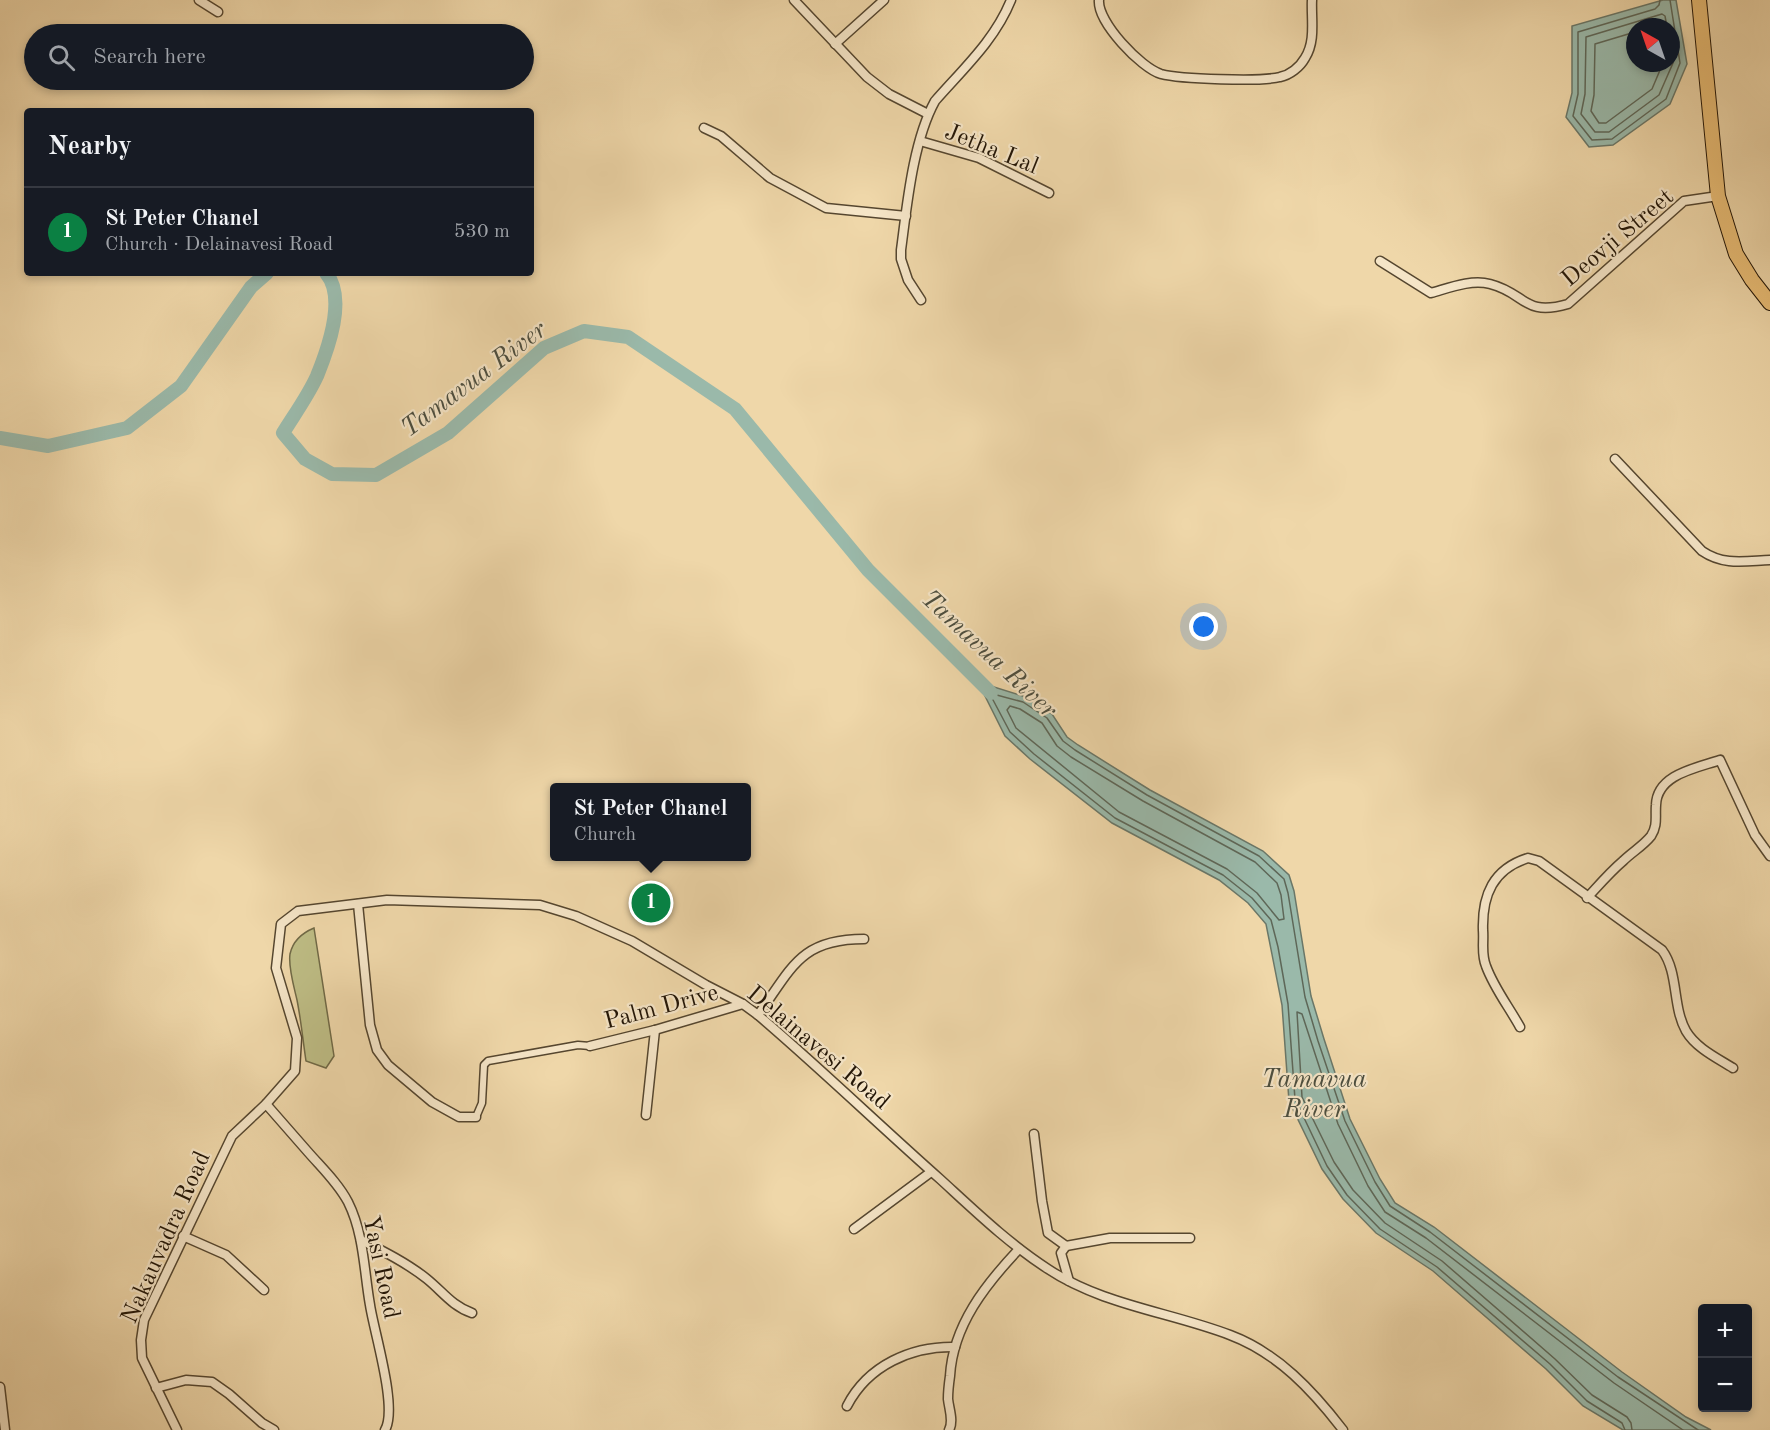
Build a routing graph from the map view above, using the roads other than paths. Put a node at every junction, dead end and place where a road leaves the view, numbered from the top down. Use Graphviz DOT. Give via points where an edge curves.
graph roads {
  1 [pos="199,0"];
  2 [pos="794,0"];
  3 [pos="884,0"];
  4 [pos="1011,0"];
  5 [pos="1099,0"];
  6 [pos="1312,0"];
  7 [pos="1700,0"];
  8 [pos="218,12"];
  9 [pos="835,44"];
  10 [pos="928,114"];
  11 [pos="704,128"];
  12 [pos="920,141"];
  13 [pos="1049,193"];
  14 [pos="1718,196"];
  15 [pos="906,216"];
  16 [pos="1380,261"];
  17 [pos="921,300"];
  18 [pos="1770,303"];
  19 [pos="1615,459"];
  20 [pos="1770,560"];
  21 [pos="1770,856"];
  22 [pos="1587,898"];
  23 [pos="358,904"];
  24 [pos="864,939"];
  25 [pos="743,1004"];
  26 [pos="758,1015"];
  27 [pos="1520,1027"];
  28 [pos="656,1030"];
  29 [pos="590,1046"];
  30 [pos="1733,1068"];
  31 [pos="266,1104"];
  32 [pos="646,1115"];
  33 [pos="476,1118"];
  34 [pos="1034,1134"];
  35 [pos="932,1172"];
  36 [pos="854,1229"];
  37 [pos="183,1236"];
  38 [pos="1190,1238"];
  39 [pos="361,1240"];
  40 [pos="1066,1245"];
  41 [pos="1019,1249"];
  42 [pos="1069,1281"];
  43 [pos="264,1290"];
  44 [pos="472,1313"];
  45 [pos="955,1347"];
  46 [pos="0,1386"];
  47 [pos="156,1388"];
  48 [pos="847,1406"];
  49 [pos="5,1430"];
  50 [pos="177,1430"];
  51 [pos="274,1430"];
  52 [pos="385,1430"];
  53 [pos="949,1430"];
  54 [pos="1343,1430"];
  1 -- 8 [label="street"];
  2 -- 9 [label="street"];
  3 -- 9 [label="street"];
  4 -- 10 [label="street" via="994,33"];
  5 -- 6 [label="street" via="1100,12 1110,28 1137,58 1162,74 1265,79 1282,77 1306,57 1312,36"];
  7 -- 14 [label="main road"];
  9 -- 10 [label="street" via="880,88"];
  10 -- 12 [label="street"];
  11 -- 15 [label="street" via="721,136 770,178 826,208"];
  12 -- 13 [label="street, Jetha Lal" via="979,158"];
  12 -- 15 [label="street"];
  14 -- 16 [label="street, Deovji Street" via="1684,201 1568,304 1558,307 1536,308 1502,288 1478,282 1431,293"];
  14 -- 18 [label="main road" via="1736,254"];
  15 -- 17 [label="street" via="901,259"];
  19 -- 20 [label="street" via="1690,540 1714,559"];
  21 -- 22 [label="street" via="1755,835 1720,760 1681,773 1661,788 1657,795 1657,825 1651,835"];
  22 -- 27 [label="street" via="1539,861 1528,858 1504,870 1487,894 1482,918 1485,964"];
  22 -- 30 [label="street" via="1662,951 1668,960 1686,1031 1696,1043"];
  23 -- 25 [label="street, Delainavesi Road" via="387,900 540,905 632,941"];
  23 -- 31 [label="street, Delainavesi Road" via="298,911 281,924 276,968 297,1038 295,1071"];
  23 -- 33 [label="street" via="376,1050 432,1102 459,1117"];
  24 -- 26 [label="street" via="842,939 801,956"];
  25 -- 26 [label="street, Delainavesi Road"];
  25 -- 28 [label="street, Palm Drive"];
  26 -- 35 [label="street, Delainavesi Road"];
  28 -- 29 [label="street, Palm Drive"];
  28 -- 32 [label="street"];
  29 -- 33 [label="street" via="488,1061 484,1065 483,1103"];
  31 -- 37 [label="street, Nakauvadra Road" via="232,1136"];
  31 -- 39 [label="street, Yasi Road" via="333,1179 348,1202"];
  34 -- 40 [label="street" via="1048,1233"];
  35 -- 36 [label="street"];
  35 -- 41 [label="street, Delainavesi Road"];
  37 -- 43 [label="street" via="226,1255"];
  37 -- 47 [label="street, Nakauvadra Road" via="142,1330 142,1358"];
  38 -- 40 [label="street" via="1110,1238"];
  39 -- 44 [label="street" via="400,1261 459,1308"];
  39 -- 52 [label="street, Yasi Road" via="369,1305 387,1391 389,1423"];
  40 -- 42 [label="street" via="1061,1253"];
  41 -- 42 [label="street, Delainavesi Road"];
  41 -- 45 [label="street" via="979,1295"];
  42 -- 54 [label="street, Delainavesi Road" via="1131,1306 1231,1335 1258,1349 1293,1374"];
  45 -- 48 [label="street" via="927,1348 898,1358 860,1386"];
  45 -- 53 [label="street" via="948,1397 952,1425"];
  46 -- 49 [label="street"];
  47 -- 50 [label="street, Nakauvadra Road"];
  47 -- 51 [label="street" via="186,1380 212,1382"];
}
